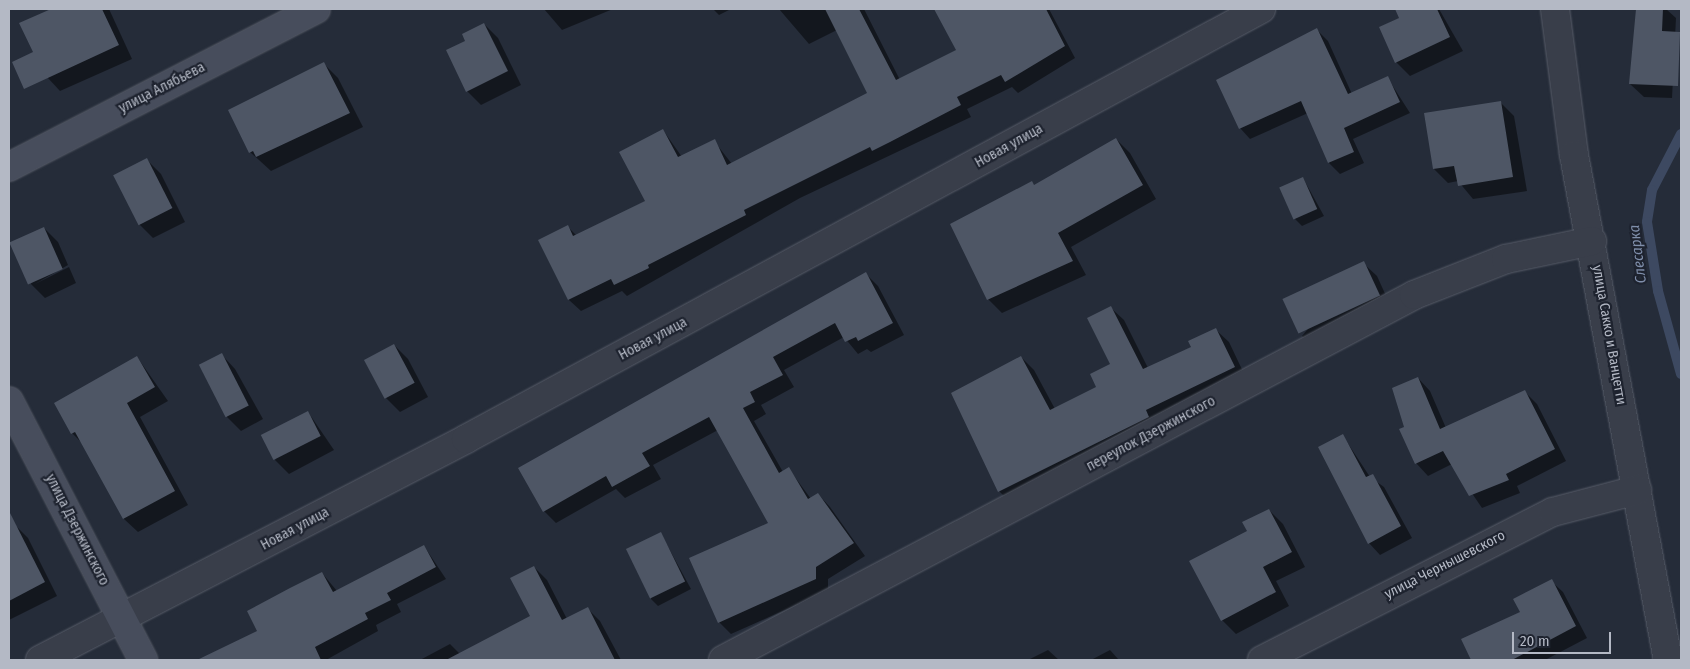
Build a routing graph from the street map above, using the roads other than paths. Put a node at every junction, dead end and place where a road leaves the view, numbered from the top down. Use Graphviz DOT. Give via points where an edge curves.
graph roads {
  1 [pos="316,9"];
  2 [pos="1261,9"];
  3 [pos="1555,9"];
  4 [pos="9,167"];
  5 [pos="1592,241"];
  6 [pos="9,401"];
  7 [pos="1637,490"];
  8 [pos="122,619"];
  9 [pos="40,660"];
  10 [pos="143,660"];
  11 [pos="724,660"];
  12 [pos="1262,660"];
  13 [pos="1668,660"];
  1 -- 4 [label="main road, улица Алябьева"];
  2 -- 8 [label="street, Новая улица" via="457,444"];
  3 -- 5 [label="street, улица Сакко и Ванцетти" via="1572,146"];
  5 -- 7 [label="street, улица Сакко и Ванцетти"];
  5 -- 11 [label="street, переулок Дзержинского" via="1506,259 1414,295"];
  6 -- 8 [label="main road, улица Дзержинского"];
  7 -- 12 [label="street, улица Чернышевского" via="1553,512"];
  7 -- 13 [label="street, улица Сакко и Ванцетти"];
  8 -- 9 [label="street, Новая улица"];
  8 -- 10 [label="main road, улица Дзержинского"];
}
